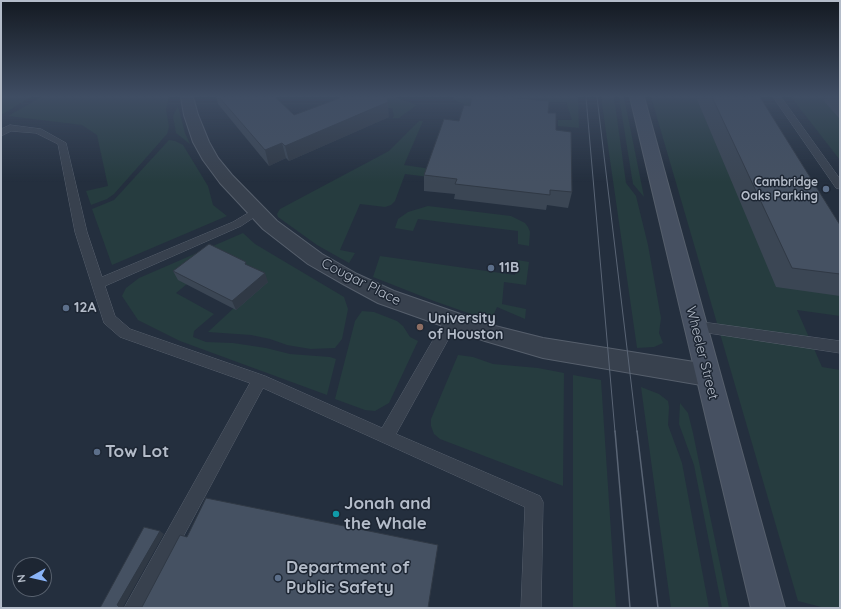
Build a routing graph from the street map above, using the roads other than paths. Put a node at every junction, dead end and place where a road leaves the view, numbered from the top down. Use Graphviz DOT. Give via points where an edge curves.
graph roads {
  1 [pos="195,125"];
  2 [pos="644,125"];
  3 [pos="797,125"];
  4 [pos="1,134"];
  5 [pos="840,186"];
  6 [pos="257,212"];
  7 [pos="98,284"];
  8 [pos="452,320"];
  9 [pos="695,326"];
  10 [pos="840,347"];
  11 [pos="707,375"];
  12 [pos="260,380"];
  13 [pos="385,437"];
  14 [pos="134,608"];
  15 [pos="531,608"];
  16 [pos="768,608"];
  1 -- 6 [label="street, Cougar Place" via="211,160"];
  2 -- 9 [label="main road, Wheeler Street"];
  3 -- 5 [label="lane"];
  4 -- 7 [label="lane" via="10,128 38,131 62,143 81,232"];
  6 -- 7 [label="lane" via="236,224"];
  6 -- 8 [label="street, Cougar Place" via="297,246 350,279 386,297"];
  7 -- 12 [label="lane" via="109,319 125,333"];
  8 -- 11 [label="street, Cougar Place" via="493,335 543,348"];
  8 -- 13 [label="lane"];
  9 -- 10 [label="lane"];
  9 -- 11 [label="main road, Wheeler Street"];
  11 -- 16 [label="main road, Wheeler Street"];
  12 -- 13 [label="lane"];
  12 -- 14 [label="lane"];
  13 -- 15 [label="lane" via="534,502"];
}
